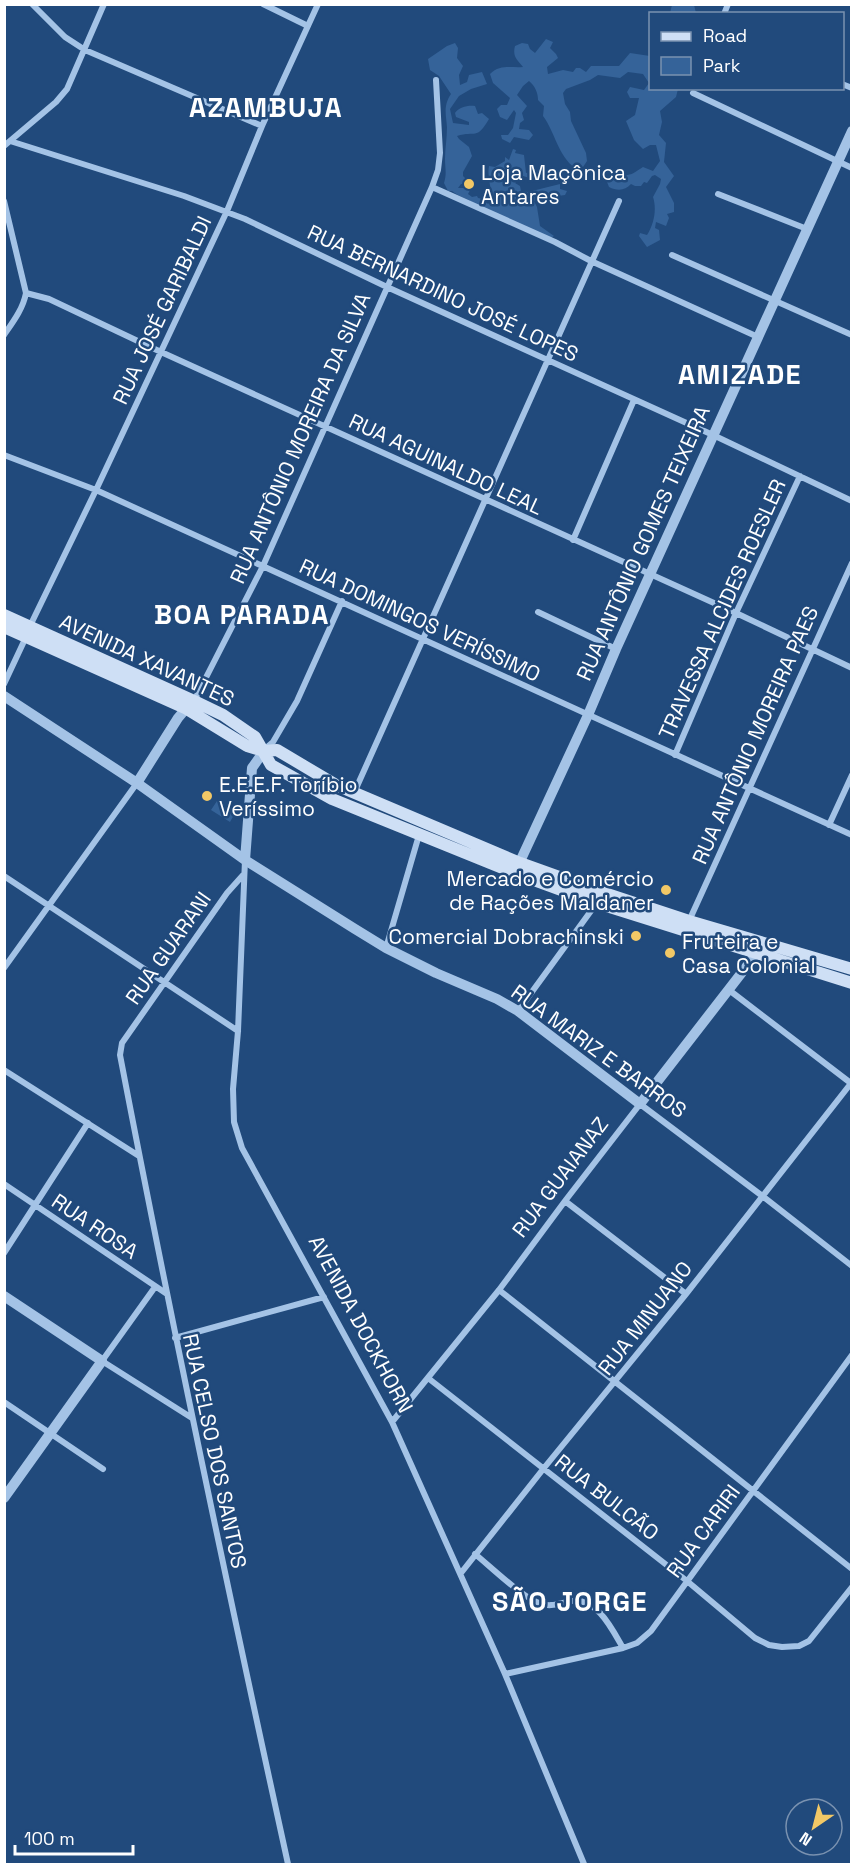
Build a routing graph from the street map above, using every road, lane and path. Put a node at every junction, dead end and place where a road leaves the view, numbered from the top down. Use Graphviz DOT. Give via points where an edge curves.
graph roads {
  1 [pos="32,4"];
  2 [pos="104,4"];
  3 [pos="263,4"];
  4 [pos="318,4"];
  5 [pos="308,26"];
  6 [pos="85,50"];
  7 [pos="436,80"];
  8 [pos="693,93"];
  9 [pos="262,126"];
  10 [pos="852,131"];
  11 [pos="7,144"];
  12 [pos="838,161"];
  13 [pos="852,168"];
  14 [pos="432,187"];
  15 [pos="718,194"];
  16 [pos="4,201"];
  17 [pos="620,201"];
  18 [pos="226,211"];
  19 [pos="807,230"];
  20 [pos="672,255"];
  21 [pos="591,261"];
  22 [pos="387,287"];
  23 [pos="26,293"];
  24 [pos="776,300"];
  25 [pos="4,335"];
  26 [pos="852,335"];
  27 [pos="758,337"];
  28 [pos="160,352"];
  29 [pos="548,359"];
  30 [pos="634,400"];
  31 [pos="326,427"];
  32 [pos="713,435"];
  33 [pos="4,455"];
  34 [pos="800,476"];
  35 [pos="96,490"];
  36 [pos="486,501"];
  37 [pos="852,501"];
  38 [pos="573,540"];
  39 [pos="852,563"];
  40 [pos="263,566"];
  41 [pos="650,575"];
  42 [pos="342,601"];
  43 [pos="538,612"];
  44 [pos="736,614"];
  45 [pos="4,615"];
  46 [pos="4,627"];
  47 [pos="28,631"];
  48 [pos="423,638"];
  49 [pos="812,648"];
  50 [pos="616,649"];
  51 [pos="852,668"];
  52 [pos="4,684"];
  53 [pos="4,696"];
  54 [pos="189,705"];
  55 [pos="588,715"];
  56 [pos="264,751"];
  57 [pos="675,755"];
  58 [pos="271,765"];
  59 [pos="852,775"];
  60 [pos="251,777"];
  61 [pos="137,783"];
  62 [pos="748,788"];
  63 [pos="354,793"];
  64 [pos="829,825"];
  65 [pos="419,835"];
  66 [pos="852,835"];
  67 [pos="245,860"];
  68 [pos="517,868"];
  69 [pos="244,874"];
  70 [pos="4,876"];
  71 [pos="597,903"];
  72 [pos="50,905"];
  73 [pos="689,921"];
  74 [pos="386,948"];
  75 [pos="757,954"];
  76 [pos="4,968"];
  77 [pos="852,969"];
  78 [pos="164,982"];
  79 [pos="852,983"];
  80 [pos="729,990"];
  81 [pos="518,1011"];
  82 [pos="238,1031"];
  83 [pos="122,1042"];
  84 [pos="4,1070"];
  85 [pos="851,1083"];
  86 [pos="640,1104"];
  87 [pos="88,1124"];
  88 [pos="139,1156"];
  89 [pos="4,1184"];
  90 [pos="761,1196"];
  91 [pos="565,1201"];
  92 [pos="35,1204"];
  93 [pos="4,1253"];
  94 [pos="852,1266"];
  95 [pos="155,1287"];
  96 [pos="499,1290"];
  97 [pos="167,1294"];
  98 [pos="686,1294"];
  99 [pos="4,1296"];
  100 [pos="324,1297"];
  101 [pos="175,1338"];
  102 [pos="852,1355"];
  103 [pos="102,1361"];
  104 [pos="428,1378"];
  105 [pos="616,1382"];
  106 [pos="4,1402"];
  107 [pos="192,1418"];
  108 [pos="392,1422"];
  109 [pos="50,1433"];
  110 [pos="544,1468"];
  111 [pos="103,1469"];
  112 [pos="752,1491"];
  113 [pos="4,1498"];
  114 [pos="475,1554"];
  115 [pos="852,1569"];
  116 [pos="461,1573"];
  117 [pos="687,1581"];
  118 [pos="852,1587"];
  119 [pos="623,1648"];
  120 [pos="505,1674"];
  121 [pos="288,1864"];
  122 [pos="584,1864"];
  1 -- 6 [label="street" via="65,38"];
  2 -- 6 [label="street"];
  3 -- 5 [label="street"];
  4 -- 5 [label="street, RUA JOSÉ GARIBALDI"];
  5 -- 9 [label="street, RUA JOSÉ GARIBALDI"];
  6 -- 9 [label="street"];
  6 -- 11 [label="street" via="67,89"];
  7 -- 14 [label="street, RUA ANTÔNIO MOREIRA DA SILVA" via="440,153"];
  8 -- 12 [label="street"];
  9 -- 18 [label="street, RUA JOSÉ GARIBALDI"];
  10 -- 12 [label="street, RUA ANTÔNIO GOMES TEIXEIRA"];
  11 -- 18 [label="street, RUA BERNARDINO JOSÉ LOPES"];
  12 -- 13 [label="street"];
  12 -- 19 [label="street, RUA ANTÔNIO GOMES TEIXEIRA"];
  14 -- 21 [label="street"];
  14 -- 22 [label="street, RUA ANTÔNIO MOREIRA DA SILVA"];
  15 -- 19 [label="street"];
  16 -- 23 [label="street"];
  17 -- 21 [label="street"];
  18 -- 22 [label="street, RUA BERNARDINO JOSÉ LOPES"];
  18 -- 28 [label="street, RUA JOSÉ GARIBALDI"];
  19 -- 24 [label="street, RUA ANTÔNIO GOMES TEIXEIRA"];
  20 -- 24 [label="street"];
  21 -- 27 [label="street"];
  21 -- 29 [label="street"];
  22 -- 29 [label="street, RUA BERNARDINO JOSÉ LOPES"];
  22 -- 31 [label="street, RUA ANTÔNIO MOREIRA DA SILVA"];
  23 -- 25 [label="street" via="20,311"];
  23 -- 28 [label="street, RUA AGUINALDO LEAL" via="49,298"];
  24 -- 26 [label="street"];
  24 -- 27 [label="street, RUA ANTÔNIO GOMES TEIXEIRA"];
  27 -- 32 [label="street, RUA ANTÔNIO GOMES TEIXEIRA"];
  28 -- 31 [label="street, RUA AGUINALDO LEAL"];
  28 -- 35 [label="street, RUA JOSÉ GARIBALDI"];
  29 -- 30 [label="street, RUA BERNARDINO JOSÉ LOPES"];
  29 -- 36 [label="street"];
  30 -- 32 [label="street, RUA BERNARDINO JOSÉ LOPES"];
  30 -- 38 [label="street"];
  31 -- 36 [label="street, RUA AGUINALDO LEAL"];
  31 -- 40 [label="street, RUA ANTÔNIO MOREIRA DA SILVA"];
  32 -- 34 [label="street, RUA BERNARDINO JOSÉ LOPES"];
  32 -- 41 [label="street, RUA ANTÔNIO GOMES TEIXEIRA"];
  33 -- 35 [label="street, RUA DOMINGOS VERÍSSIMO"];
  34 -- 37 [label="street, RUA BERNARDINO JOSÉ LOPES"];
  34 -- 44 [label="street, TRAVESSA ALCIDES ROESLER"];
  35 -- 40 [label="street, RUA DOMINGOS VERÍSSIMO"];
  35 -- 47 [label="street, RUA JOSÉ GARIBALDI"];
  36 -- 38 [label="street, RUA AGUINALDO LEAL"];
  36 -- 48 [label="street"];
  38 -- 41 [label="street, RUA AGUINALDO LEAL"];
  39 -- 49 [label="street, RUA ANTÔNIO MOREIRA PAES"];
  40 -- 42 [label="street, RUA DOMINGOS VERÍSSIMO"];
  40 -- 54 [label="street, RUA ANTÔNIO MOREIRA DA SILVA"];
  41 -- 44 [label="street, RUA AGUINALDO LEAL"];
  41 -- 50 [label="street, RUA ANTÔNIO GOMES TEIXEIRA"];
  42 -- 48 [label="street, RUA DOMINGOS VERÍSSIMO"];
  42 -- 56 [label="street" via="297,701"];
  43 -- 50 [label="street"];
  44 -- 49 [label="street, RUA AGUINALDO LEAL"];
  44 -- 57 [label="street, TRAVESSA ALCIDES ROESLER"];
  45 -- 47 [label="main road, AVENIDA XAVANTES"];
  46 -- 47 [label="main road, AVENIDA XAVANTES"];
  47 -- 52 [label="street, RUA JOSÉ GARIBALDI"];
  47 -- 54 [label="main road, AVENIDA XAVANTES"];
  48 -- 55 [label="street, RUA DOMINGOS VERÍSSIMO"];
  48 -- 63 [label="street"];
  49 -- 51 [label="street, RUA AGUINALDO LEAL"];
  49 -- 62 [label="street, RUA ANTÔNIO MOREIRA PAES"];
  50 -- 55 [label="street, RUA ANTÔNIO GOMES TEIXEIRA"];
  53 -- 61 [label="street, RUA MARIZ E BARROS"];
  54 -- 56 [label="main road, AVENIDA XAVANTES" via="247,746"];
  54 -- 61 [label="street"];
  55 -- 57 [label="street, RUA DOMINGOS VERÍSSIMO"];
  55 -- 68 [label="street, RUA ANTÔNIO GOMES TEIXEIRA"];
  56 -- 58 [label="main road"];
  56 -- 60 [label="street, AVENIDA DOCKHORN" via="252,768"];
  56 -- 63 [label="main road, AVENIDA XAVANTES" via="277,750"];
  57 -- 62 [label="street, RUA DOMINGOS VERÍSSIMO"];
  58 -- 60 [label="street"];
  58 -- 65 [label="main road, AVENIDA XAVANTES" via="332,799"];
  59 -- 64 [label="street"];
  60 -- 67 [label="street, AVENIDA DOCKHORN"];
  61 -- 67 [label="street, RUA MARIZ E BARROS"];
  61 -- 72 [label="street"];
  62 -- 64 [label="street, RUA DOMINGOS VERÍSSIMO"];
  62 -- 73 [label="street, RUA ANTÔNIO MOREIRA PAES"];
  63 -- 68 [label="main road, AVENIDA XAVANTES"];
  64 -- 66 [label="street, RUA DOMINGOS VERÍSSIMO"];
  65 -- 68 [label="main road, AVENIDA XAVANTES"];
  65 -- 74 [label="street"];
  67 -- 69 [label="street, AVENIDA DOCKHORN"];
  67 -- 74 [label="street, RUA MARIZ E BARROS"];
  68 -- 71 [label="main road, AVENIDA XAVANTES"];
  68 -- 73 [label="main road, AVENIDA XAVANTES"];
  69 -- 78 [label="street, RUA GUARANI"];
  69 -- 82 [label="street, AVENIDA DOCKHORN"];
  70 -- 72 [label="street"];
  71 -- 75 [label="main road, AVENIDA XAVANTES"];
  71 -- 81 [label="street"];
  72 -- 76 [label="street"];
  72 -- 78 [label="street"];
  73 -- 77 [label="main road, AVENIDA XAVANTES"];
  74 -- 81 [label="street, RUA MARIZ E BARROS"];
  75 -- 79 [label="main road, AVENIDA XAVANTES"];
  75 -- 80 [label="street, RUA GUAIANAZ"];
  78 -- 82 [label="street"];
  78 -- 83 [label="street, RUA GUARANI"];
  80 -- 85 [label="street"];
  80 -- 86 [label="street, RUA GUAIANAZ"];
  81 -- 86 [label="street, RUA MARIZ E BARROS"];
  82 -- 100 [label="street, AVENIDA DOCKHORN" via="232,1089 234,1122 242,1148"];
  83 -- 88 [label="street, RUA CELSO DOS SANTOS" via="120,1055"];
  84 -- 87 [label="street"];
  85 -- 90 [label="street, RUA MINUANO"];
  86 -- 90 [label="street, RUA MARIZ E BARROS"];
  86 -- 91 [label="street, RUA GUAIANAZ"];
  87 -- 88 [label="street"];
  87 -- 92 [label="street"];
  88 -- 97 [label="street, RUA CELSO DOS SANTOS"];
  89 -- 92 [label="street, RUA ROSA"];
  90 -- 94 [label="street, RUA MARIZ E BARROS"];
  90 -- 98 [label="street, RUA MINUANO"];
  91 -- 96 [label="street, RUA GUAIANAZ"];
  91 -- 98 [label="street"];
  92 -- 93 [label="street"];
  92 -- 95 [label="street, RUA ROSA"];
  95 -- 97 [label="street, RUA ROSA"];
  95 -- 103 [label="street"];
  96 -- 104 [label="street, RUA GUAIANAZ"];
  96 -- 105 [label="street"];
  97 -- 101 [label="street, RUA CELSO DOS SANTOS"];
  98 -- 105 [label="street, RUA MINUANO"];
  99 -- 103 [label="street"];
  100 -- 101 [label="street"];
  100 -- 108 [label="street, AVENIDA DOCKHORN"];
  101 -- 107 [label="street, RUA CELSO DOS SANTOS"];
  102 -- 112 [label="street, RUA CARIRI"];
  103 -- 107 [label="street"];
  103 -- 109 [label="street"];
  104 -- 108 [label="street, RUA GUAIANAZ"];
  104 -- 110 [label="street, RUA BULCÃO"];
  105 -- 110 [label="street, RUA MINUANO"];
  105 -- 112 [label="street"];
  106 -- 109 [label="street"];
  107 -- 121 [label="street, RUA CELSO DOS SANTOS"];
  108 -- 116 [label="street, AVENIDA DOCKHORN"];
  109 -- 111 [label="street"];
  109 -- 113 [label="street"];
  110 -- 114 [label="street, RUA MINUANO"];
  110 -- 117 [label="street, RUA BULCÃO"];
  112 -- 115 [label="street"];
  112 -- 117 [label="street, RUA CARIRI"];
  114 -- 116 [label="street, RUA MINUANO"];
  114 -- 119 [label="street" via="539,1603 553,1606 581,1600 591,1604"];
  116 -- 120 [label="street, AVENIDA DOCKHORN"];
  117 -- 118 [label="street, RUA BULCÃO" via="755,1638 782,1647 809,1641"];
  117 -- 119 [label="street, RUA CARIRI" via="651,1631"];
  119 -- 120 [label="street, RUA CARIRI"];
  120 -- 122 [label="street, AVENIDA DOCKHORN"];
}
